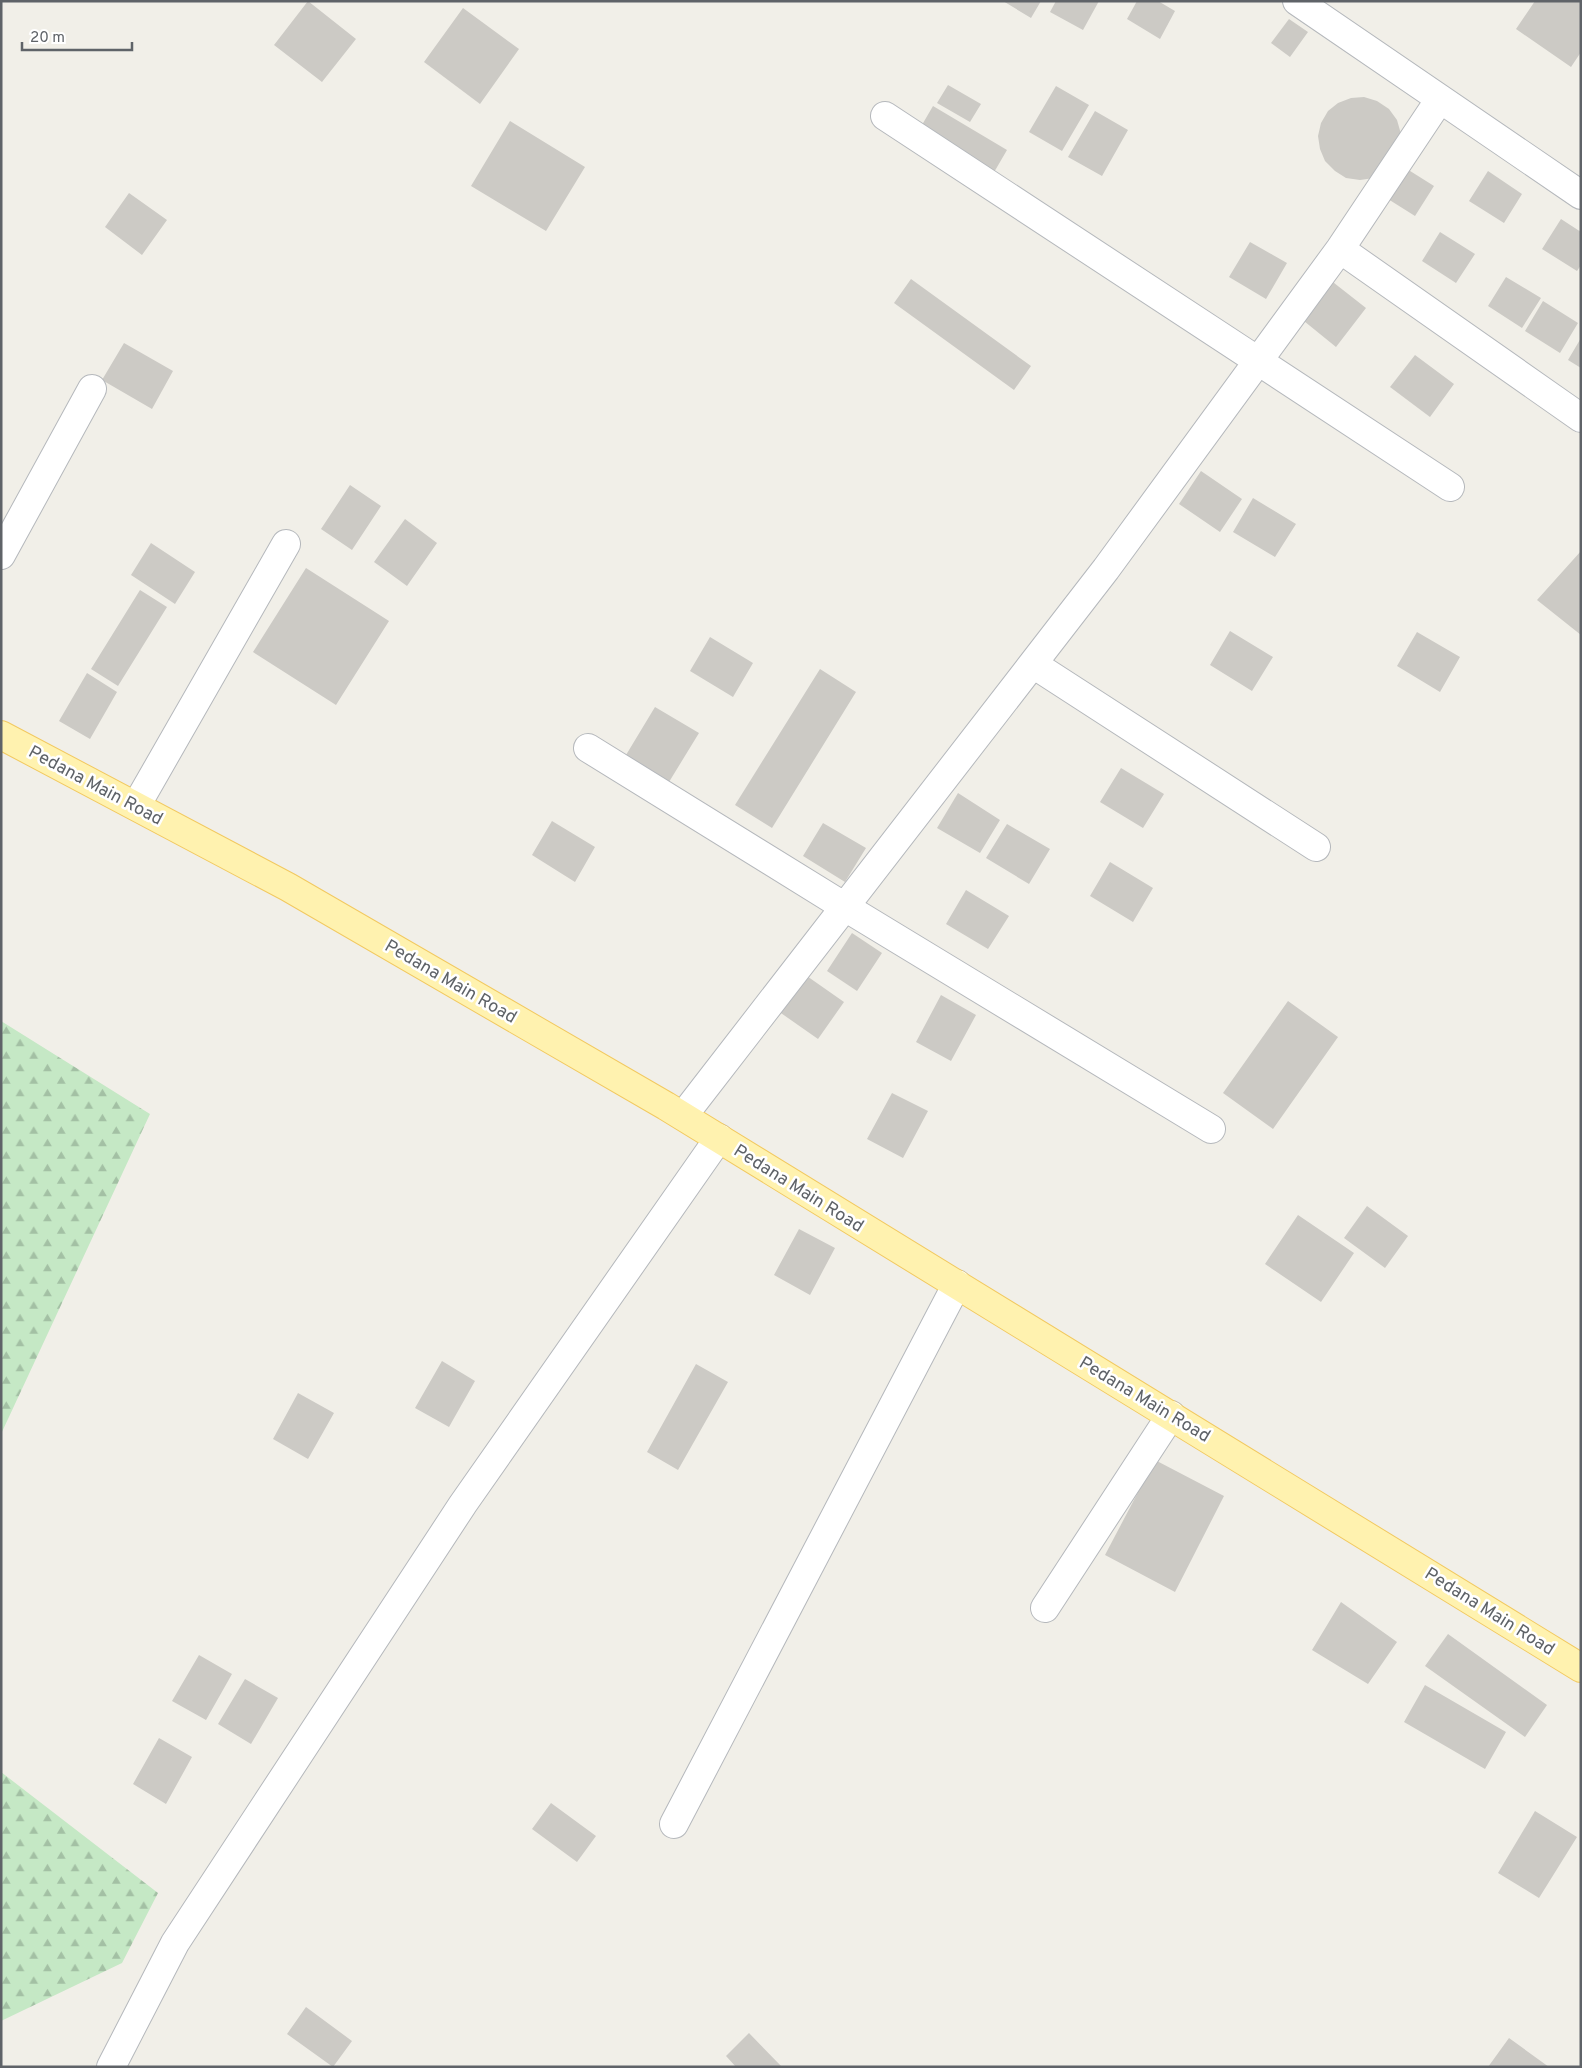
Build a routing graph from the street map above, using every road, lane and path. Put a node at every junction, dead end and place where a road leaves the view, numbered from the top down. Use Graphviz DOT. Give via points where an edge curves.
graph roads {
  1 [pos="1297,1"];
  2 [pos="1440,99"];
  3 [pos="885,116"];
  4 [pos="1581,195"];
  5 [pos="1340,249"];
  6 [pos="1259,360"];
  7 [pos="92,389"];
  8 [pos="1581,418"];
  9 [pos="1450,486"];
  10 [pos="286,544"];
  11 [pos="1,555"];
  12 [pos="1033,664"];
  13 [pos="1,735"];
  14 [pos="588,748"];
  15 [pos="136,806"];
  16 [pos="1316,847"];
  17 [pos="845,907"];
  18 [pos="683,1116"];
  19 [pos="1211,1129"];
  20 [pos="719,1138"];
  21 [pos="957,1284"];
  22 [pos="1171,1415"];
  23 [pos="1045,1608"];
  24 [pos="1581,1668"];
  25 [pos="674,1824"];
  26 [pos="111,2067"];
  1 -- 2 [label="street"];
  2 -- 4 [label="street"];
  2 -- 5 [label="street"];
  3 -- 6 [label="street"];
  5 -- 6 [label="street"];
  5 -- 8 [label="street"];
  6 -- 9 [label="street"];
  6 -- 12 [label="street"];
  7 -- 11 [label="street"];
  10 -- 15 [label="street"];
  12 -- 16 [label="street"];
  12 -- 17 [label="street"];
  13 -- 15 [label="main road, Pedana Main Road"];
  14 -- 17 [label="street"];
  15 -- 18 [label="main road, Pedana Main Road" via="288,887"];
  17 -- 18 [label="street"];
  17 -- 19 [label="street"];
  18 -- 20 [label="main road, Pedana Main Road"];
  20 -- 21 [label="main road, Pedana Main Road"];
  20 -- 26 [label="street" via="463,1504 181,1934"];
  21 -- 22 [label="main road, Pedana Main Road"];
  21 -- 25 [label="street"];
  22 -- 23 [label="street"];
  22 -- 24 [label="main road, Pedana Main Road"];
}
